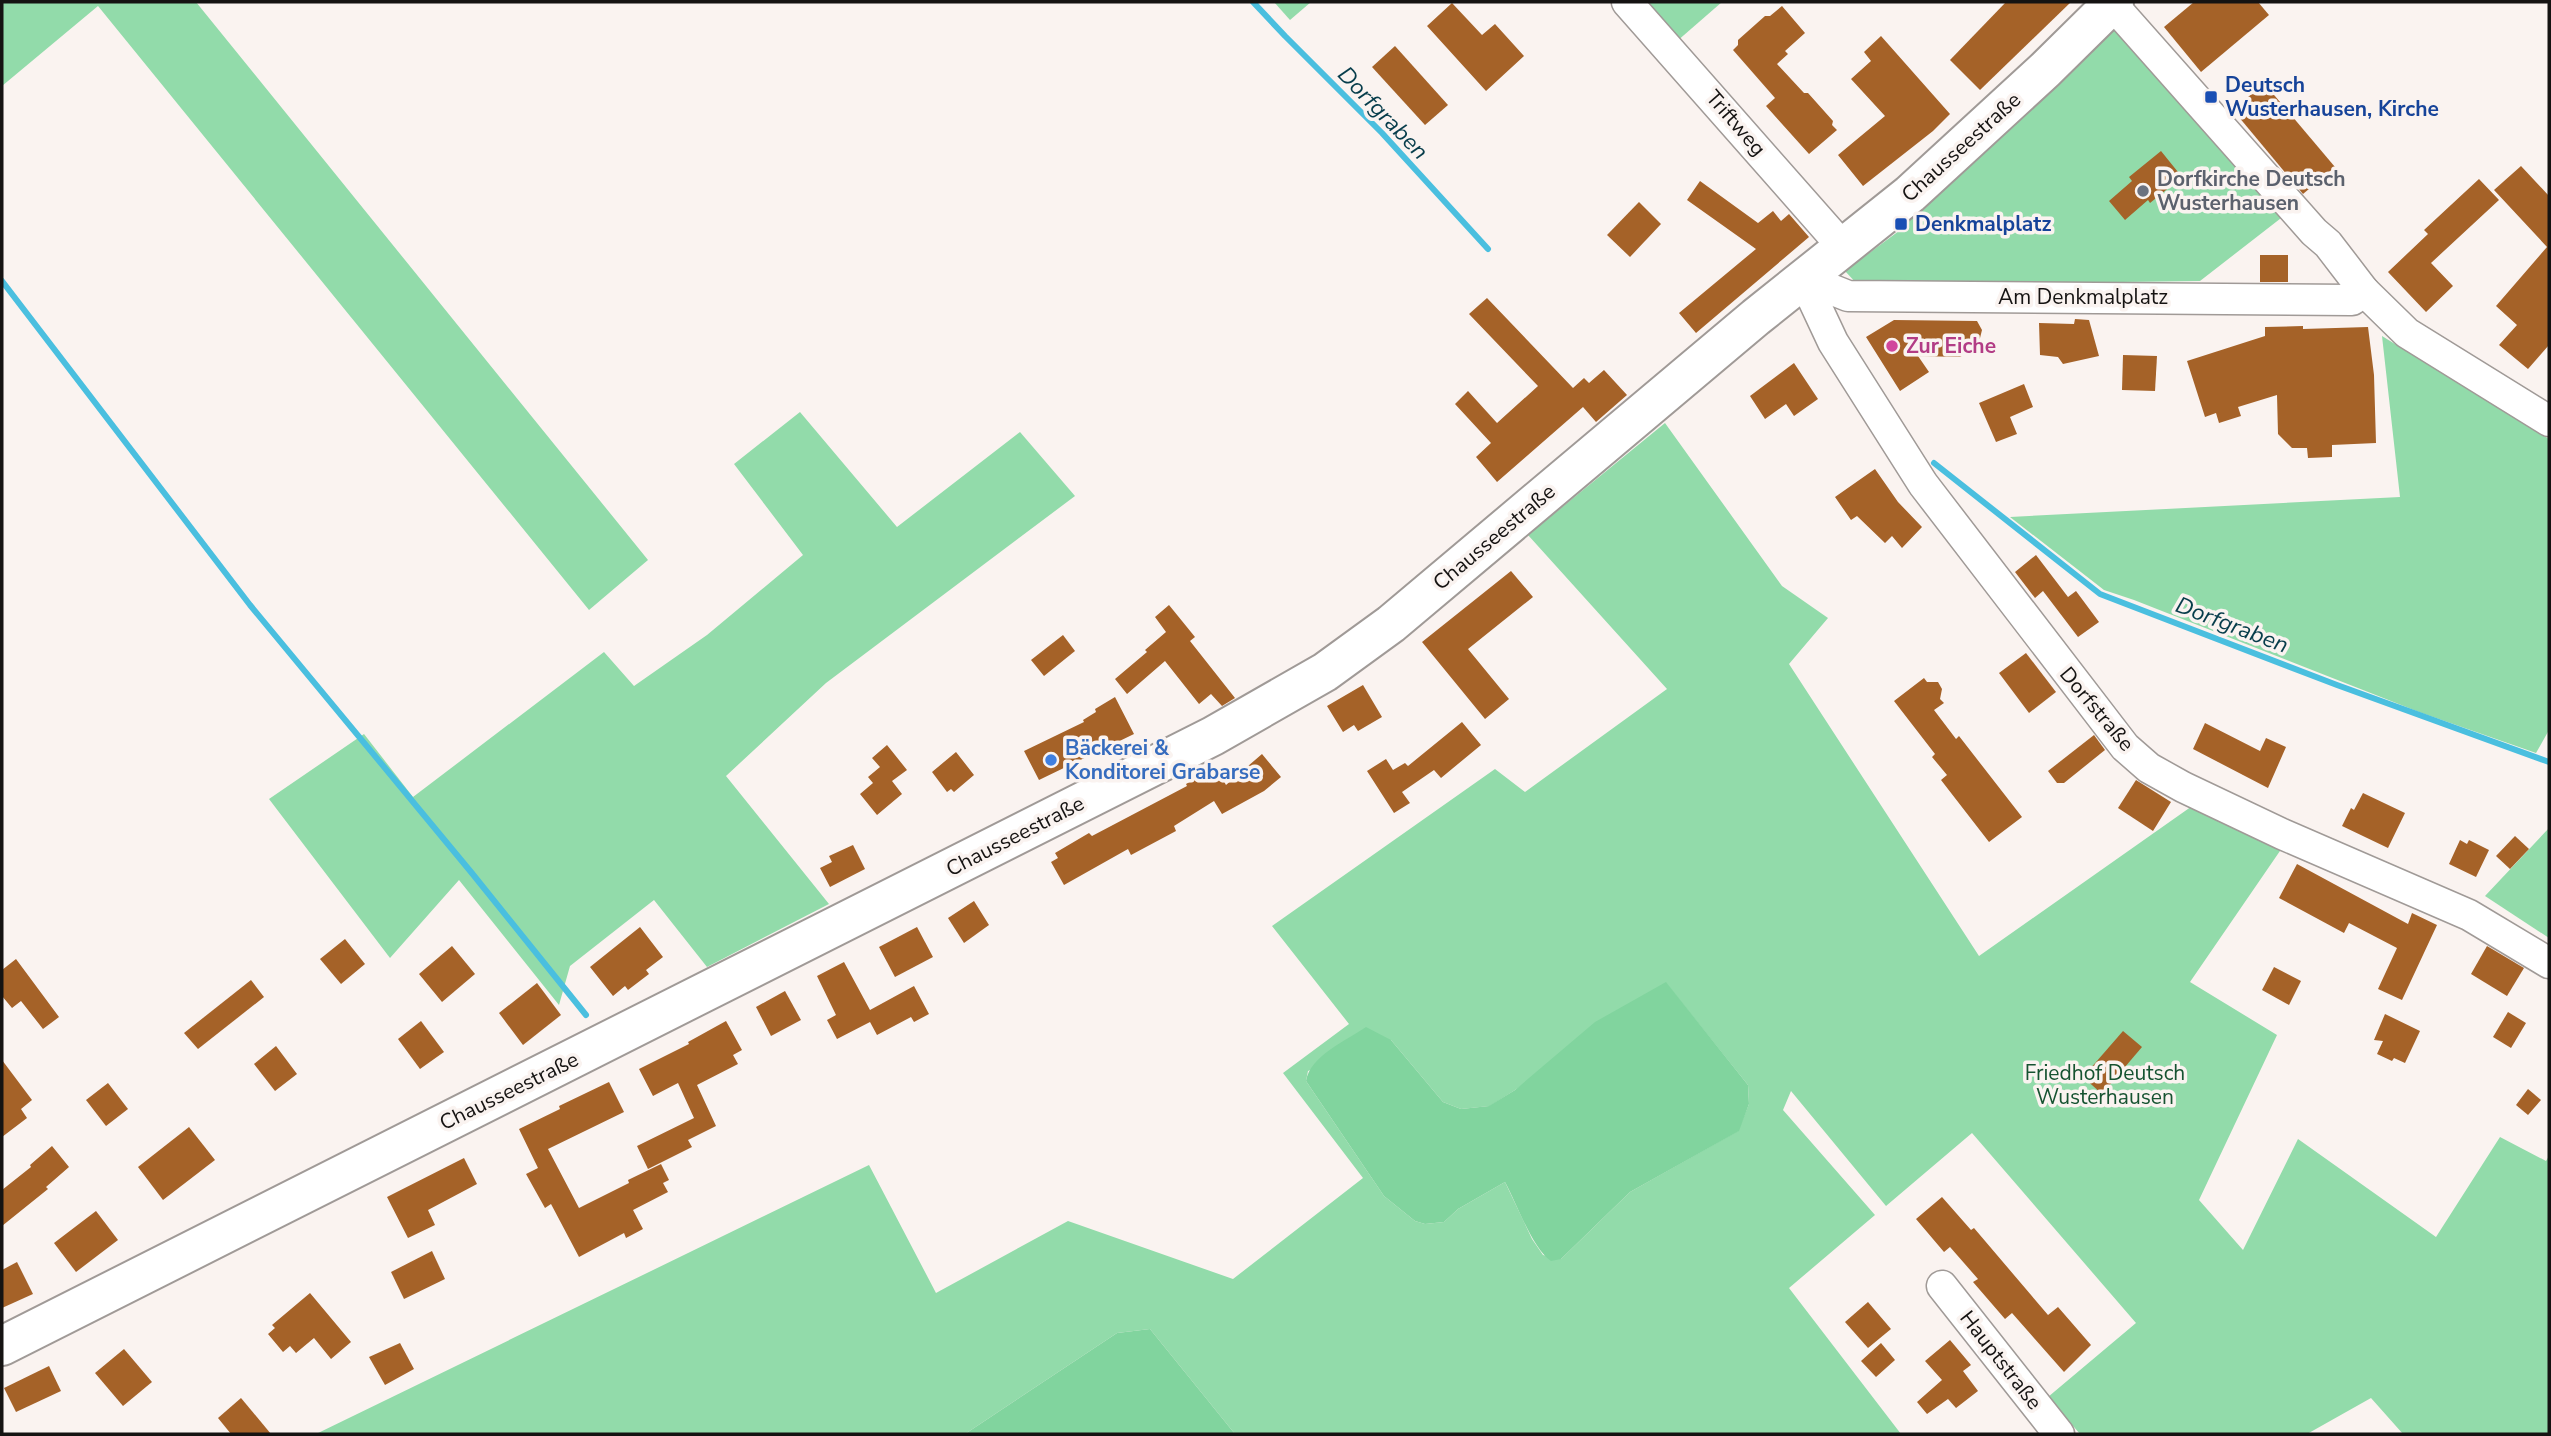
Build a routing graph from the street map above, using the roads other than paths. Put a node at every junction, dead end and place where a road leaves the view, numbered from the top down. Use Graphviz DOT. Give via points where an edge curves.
graph roads {
  1 [pos="1627,2"];
  2 [pos="2113,3"];
  3 [pos="1842,247"];
  4 [pos="1803,278"];
  5 [pos="2364,291"];
  6 [pos="2549,421"];
  7 [pos="2549,962"];
  8 [pos="1942,1286"];
  9 [pos="2,1346"];
  10 [pos="2059,1434"];
  1 -- 3 [label="street, Triftweg"];
  2 -- 3 [label="main road, Chausseestraße" via="1910,194"];
  2 -- 5 [label="street" via="2328,244"];
  3 -- 4 [label="main road, Chausseestraße"];
  4 -- 5 [label="street, Am Denkmalplatz" via="1848,296 2352,300"];
  4 -- 7 [label="street, Dorfstraße" via="1833,342 1923,484 2125,747 2149,768 2183,787 2469,915"];
  4 -- 9 [label="main road, Chausseestraße" via="1391,624 1265,708"];
  5 -- 6 [label="street" via="2407,333"];
  8 -- 10 [label="street, Hauptstraße"];
}
